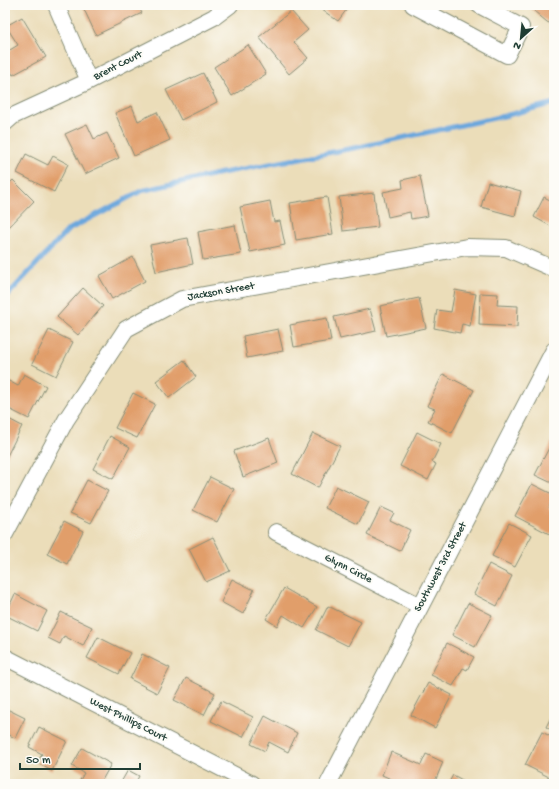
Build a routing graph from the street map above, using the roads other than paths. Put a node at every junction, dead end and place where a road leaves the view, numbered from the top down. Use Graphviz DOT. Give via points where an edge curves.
graph roads {
  1 [pos="56,5"];
  2 [pos="230,5"];
  3 [pos="413,5"];
  4 [pos="479,5"];
  5 [pos="89,81"];
  6 [pos="5,123"];
  7 [pos="554,269"];
  8 [pos="554,350"];
  9 [pos="276,532"];
  10 [pos="5,534"];
  11 [pos="420,606"];
  12 [pos="5,657"];
  13 [pos="252,784"];
  14 [pos="328,784"];
  1 -- 5 [label="street"];
  2 -- 5 [label="street, Brent Court" via="214,17"];
  3 -- 4 [label="street" via="506,55 522,27"];
  5 -- 6 [label="street, Brent Court" via="13,116"];
  7 -- 10 [label="street, Jackson Street" via="506,248 467,248 182,299 126,329 66,420"];
  8 -- 11 [label="street, Southwest 3rd Street"];
  9 -- 11 [label="street, Glynn Circle"];
  11 -- 14 [label="street, Southwest 3rd Street"];
  12 -- 13 [label="street, West Phillips Court"];
}
